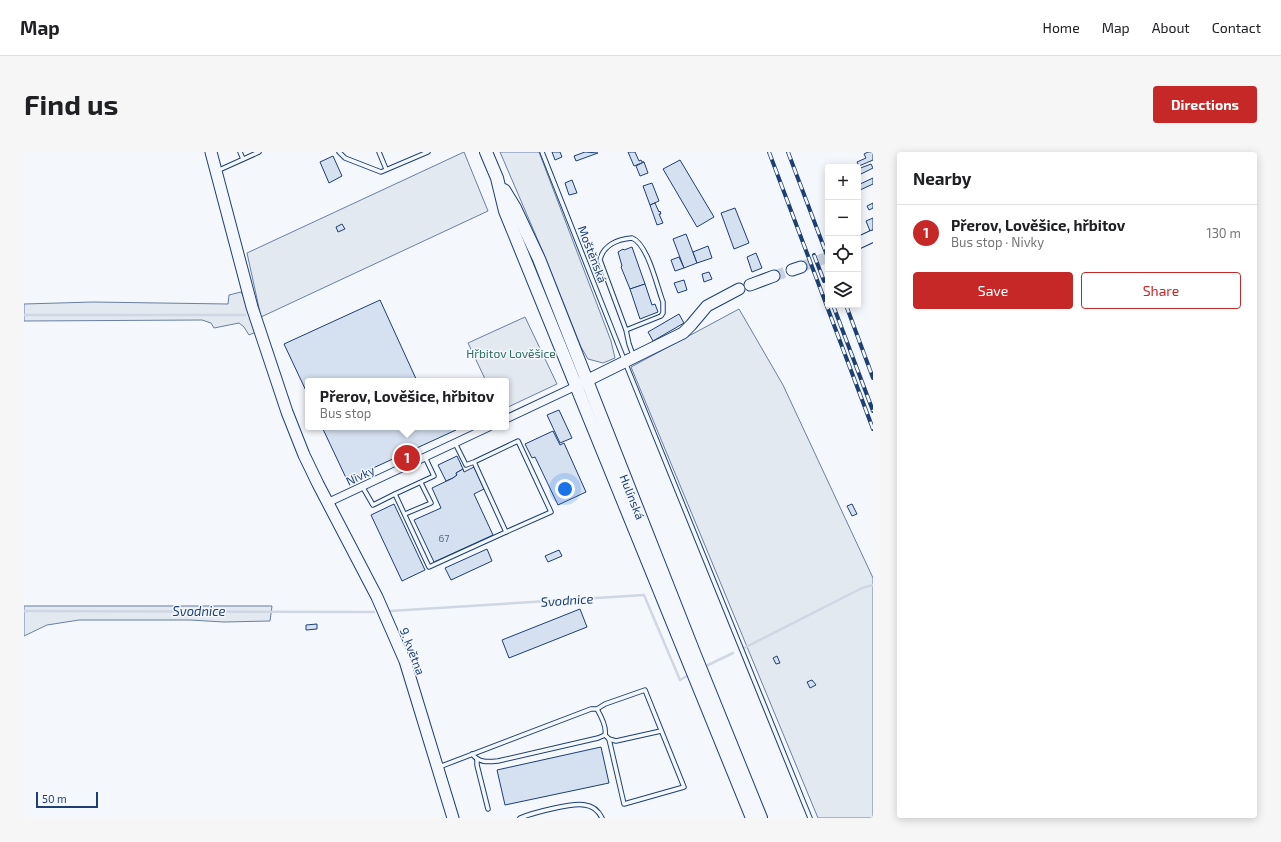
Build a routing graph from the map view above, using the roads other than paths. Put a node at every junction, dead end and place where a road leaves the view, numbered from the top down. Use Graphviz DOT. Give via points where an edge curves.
graph roads {
  1 [pos="211,152"];
  2 [pos="240,152"];
  3 [pos="258,152"];
  4 [pos="379,152"];
  5 [pos="428,152"];
  6 [pos="486,152"];
  7 [pos="542,152"];
  8 [pos="341,153"];
  9 [pos="243,159"];
  10 [pos="386,169"];
  11 [pos="216,171"];
  12 [pos="497,178"];
  13 [pos="873,236"];
  14 [pos="861,242"];
  15 [pos="774,276"];
  16 [pos="750,285"];
  17 [pos="739,290"];
  18 [pos="626,330"];
  19 [pos="630,360"];
  20 [pos="588,380"];
  21 [pos="576,386"];
  22 [pos="509,418"];
  23 [pos="483,430"];
  24 [pos="455,443"];
  25 [pos="425,457"];
  26 [pos="474,462"];
  27 [pos="421,482"];
  28 [pos="362,486"];
  29 [pos="395,494"];
  30 [pos="327,503"];
  31 [pos="405,514"];
  32 [pos="506,532"];
  33 [pos="597,710"];
  34 [pos="661,731"];
  35 [pos="604,734"];
  36 [pos="610,739"];
  37 [pos="472,754"];
  38 [pos="477,759"];
  39 [pos="438,767"];
  40 [pos="488,809"];
  41 [pos="453,818"];
  42 [pos="520,818"];
  43 [pos="602,818"];
  44 [pos="752,818"];
  45 [pos="761,818"];
  46 [pos="810,818"];
  1 -- 11 [label="street, 9. května"];
  2 -- 9 [label="lane"];
  3 -- 9 [label="lane"];
  4 -- 10 [label="lane"];
  5 -- 10 [label="lane"];
  6 -- 12 [label="main road, Hulínská"];
  7 -- 19 [label="lane, Moštěnská"];
  8 -- 10 [label="lane" via="346,158 381,172"];
  9 -- 11 [label="lane"];
  11 -- 30 [label="street, 9. května" via="266,350 296,434"];
  12 -- 20 [label="main road, Hulínská" via="515,208 539,259"];
  12 -- 21 [label="main road, Hulínská" via="505,211"];
  13 -- 14 [label="street"];
  15 -- 16 [label="street"];
  17 -- 19 [label="street" via="707,306 682,333"];
  18 -- 18 [label="lane" via="600,260 604,250 610,245 632,238 639,242 645,253 663,307 661,316"];
  18 -- 19 [label="lane"];
  19 -- 20 [label="street"];
  19 -- 46 [label="lane"];
  20 -- 21 [label="street"];
  20 -- 45 [label="main road, Hulínská" via="694,655"];
  21 -- 22 [label="street"];
  21 -- 44 [label="main road, Hulínská"];
  23 -- 24 [label="street, Nivky"];
  24 -- 25 [label="street, Nivky"];
  24 -- 26 [label="lane" via="466,465"];
  25 -- 27 [label="lane" via="434,476"];
  25 -- 28 [label="street, Nivky"];
  26 -- 32 [label="lane"];
  26 -- 32 [label="lane" via="518,441 551,512"];
  27 -- 29 [label="lane"];
  27 -- 31 [label="lane" via="431,503"];
  28 -- 29 [label="lane" via="373,505"];
  28 -- 30 [label="street, Nivky"];
  29 -- 31 [label="lane"];
  30 -- 39 [label="street, 9. května" via="376,597 405,661"];
  31 -- 32 [label="lane" via="429,567"];
  33 -- 34 [label="lane" via="605,704 645,690"];
  33 -- 35 [label="lane" via="606,731"];
  33 -- 37 [label="lane" via="591,708"];
  34 -- 36 [label="lane" via="616,741"];
  34 -- 36 [label="lane" via="684,787 624,804"];
  35 -- 36 [label="lane"];
  35 -- 38 [label="lane" via="598,738 498,761"];
  37 -- 38 [label="lane"];
  37 -- 39 [label="lane"];
  38 -- 40 [label="lane"];
  39 -- 41 [label="street, 9. května"];
  42 -- 43 [label="lane" via="565,806 585,804 599,812"];
}
